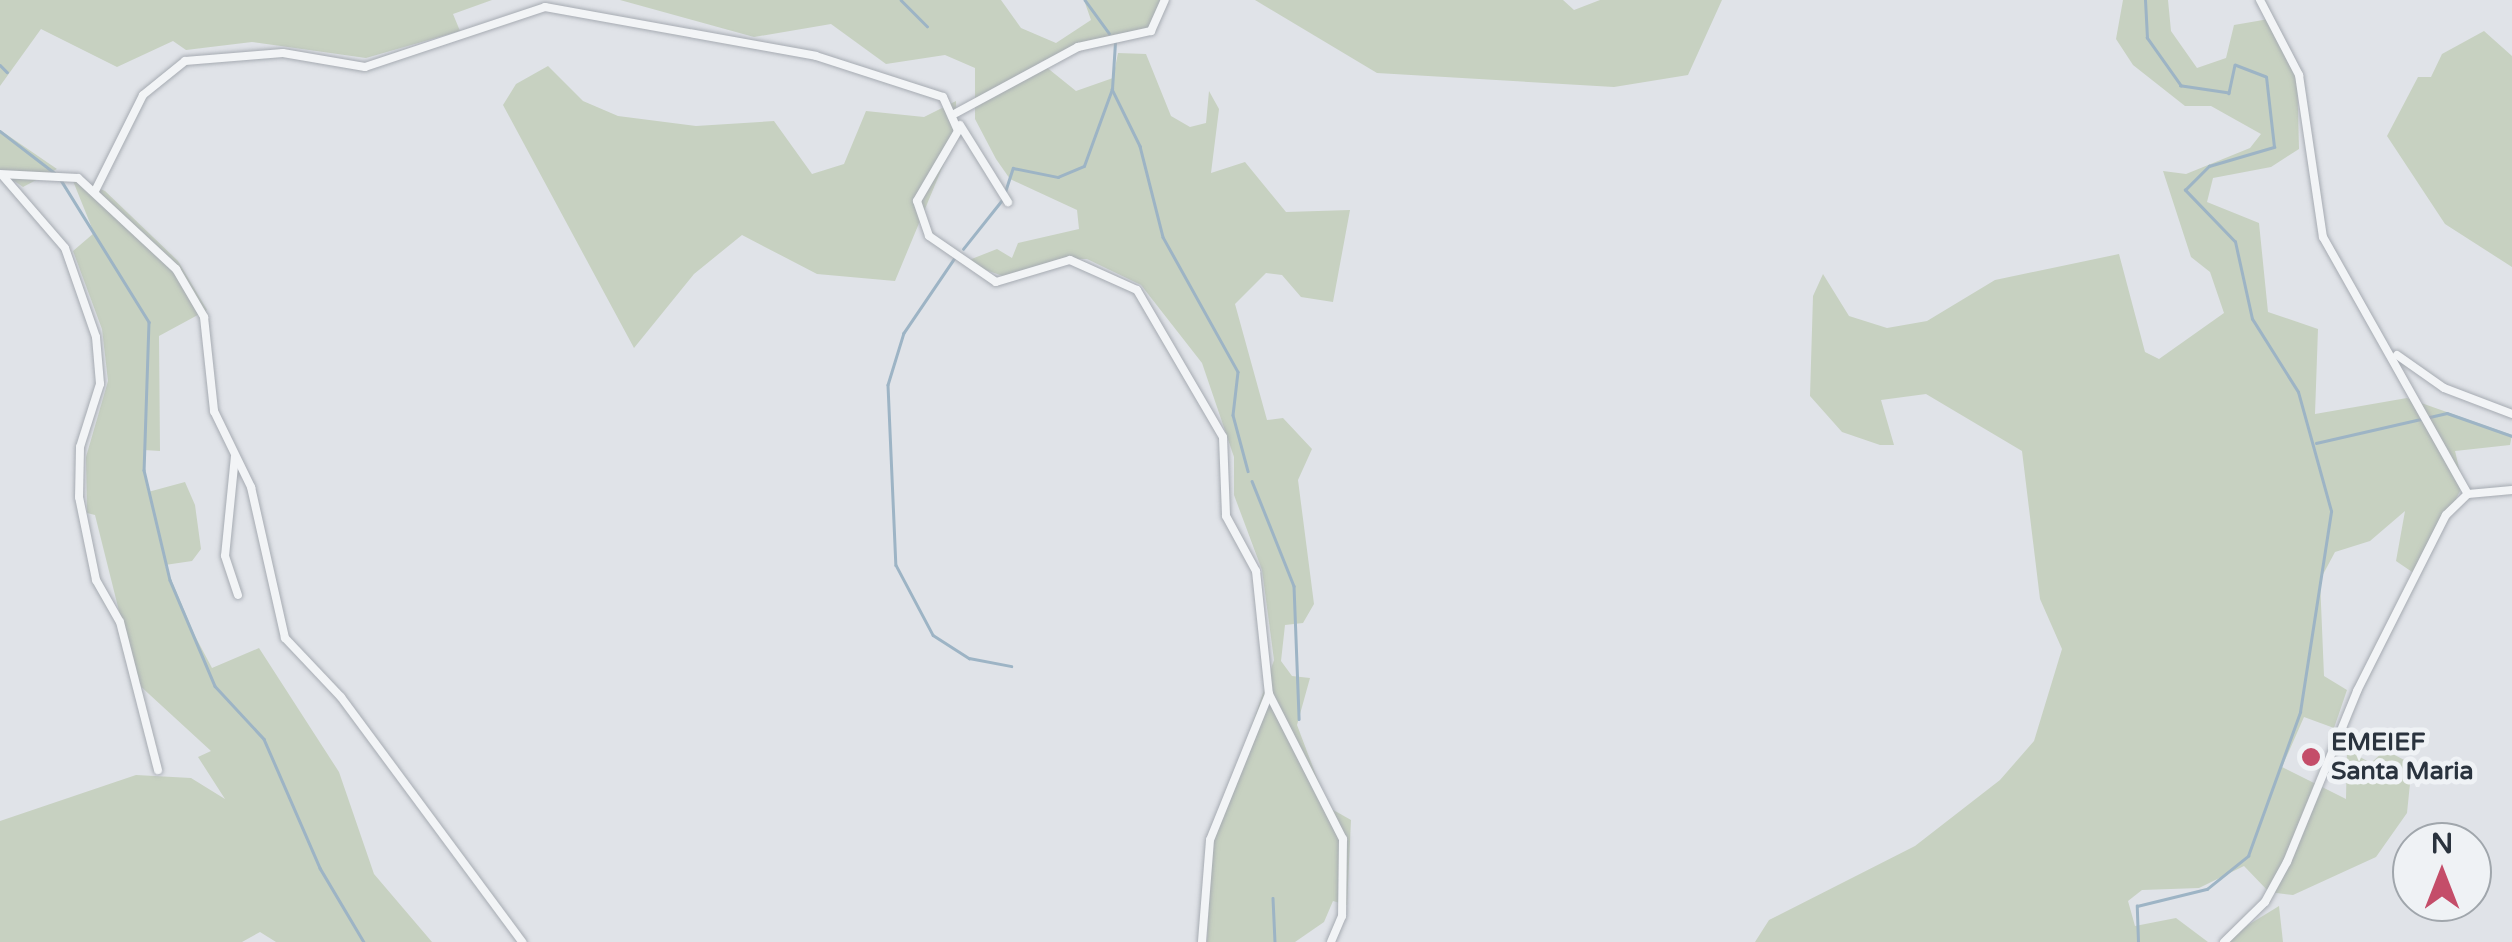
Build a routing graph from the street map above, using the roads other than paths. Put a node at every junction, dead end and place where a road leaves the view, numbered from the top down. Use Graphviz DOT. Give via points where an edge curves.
graph roads {
  1 [pos="1165,0"];
  2 [pos="2260,0"];
  3 [pos="957,115"];
  4 [pos="1,175"];
  5 [pos="95,191"];
  6 [pos="1008,202"];
  7 [pos="2390,349"];
  8 [pos="2512,414"];
  9 [pos="234,452"];
  10 [pos="2512,490"];
  11 [pos="2468,494"];
  12 [pos="238,594"];
  13 [pos="1269,694"];
  14 [pos="158,770"];
  15 [pos="522,942"];
  16 [pos="1202,942"];
  17 [pos="1331,942"];
  18 [pos="2224,942"];
  1 -- 3 [label="street" via="1151,32 1078,47"];
  2 -- 7 [label="street" via="2299,75 2323,237"];
  3 -- 5 [label="street" via="938,94 875,82 823,57 545,6 366,66 283,53 185,61 142,95"];
  3 -- 6 [label="street"];
  3 -- 13 [label="street" via="956,140 917,201 929,236 996,282 1022,282 1070,260 1137,290 1212,406 1225,442 1227,522 1257,578"];
  4 -- 5 [label="street" via="61,174"];
  4 -- 14 [label="street" via="64,248 96,337 100,384 80,447 79,497 96,580 120,622"];
  5 -- 9 [label="street" via="192,293 210,338 214,411"];
  7 -- 8 [label="street" via="2444,388"];
  7 -- 11 [label="street"];
  9 -- 12 [label="street" via="226,556"];
  9 -- 15 [label="street" via="285,638 341,697"];
  10 -- 11 [label="street"];
  11 -- 18 [label="street" via="2446,515 2357,691 2287,862 2265,902"];
  13 -- 16 [label="street" via="1210,840"];
  13 -- 17 [label="street" via="1343,839 1342,916"];
}
